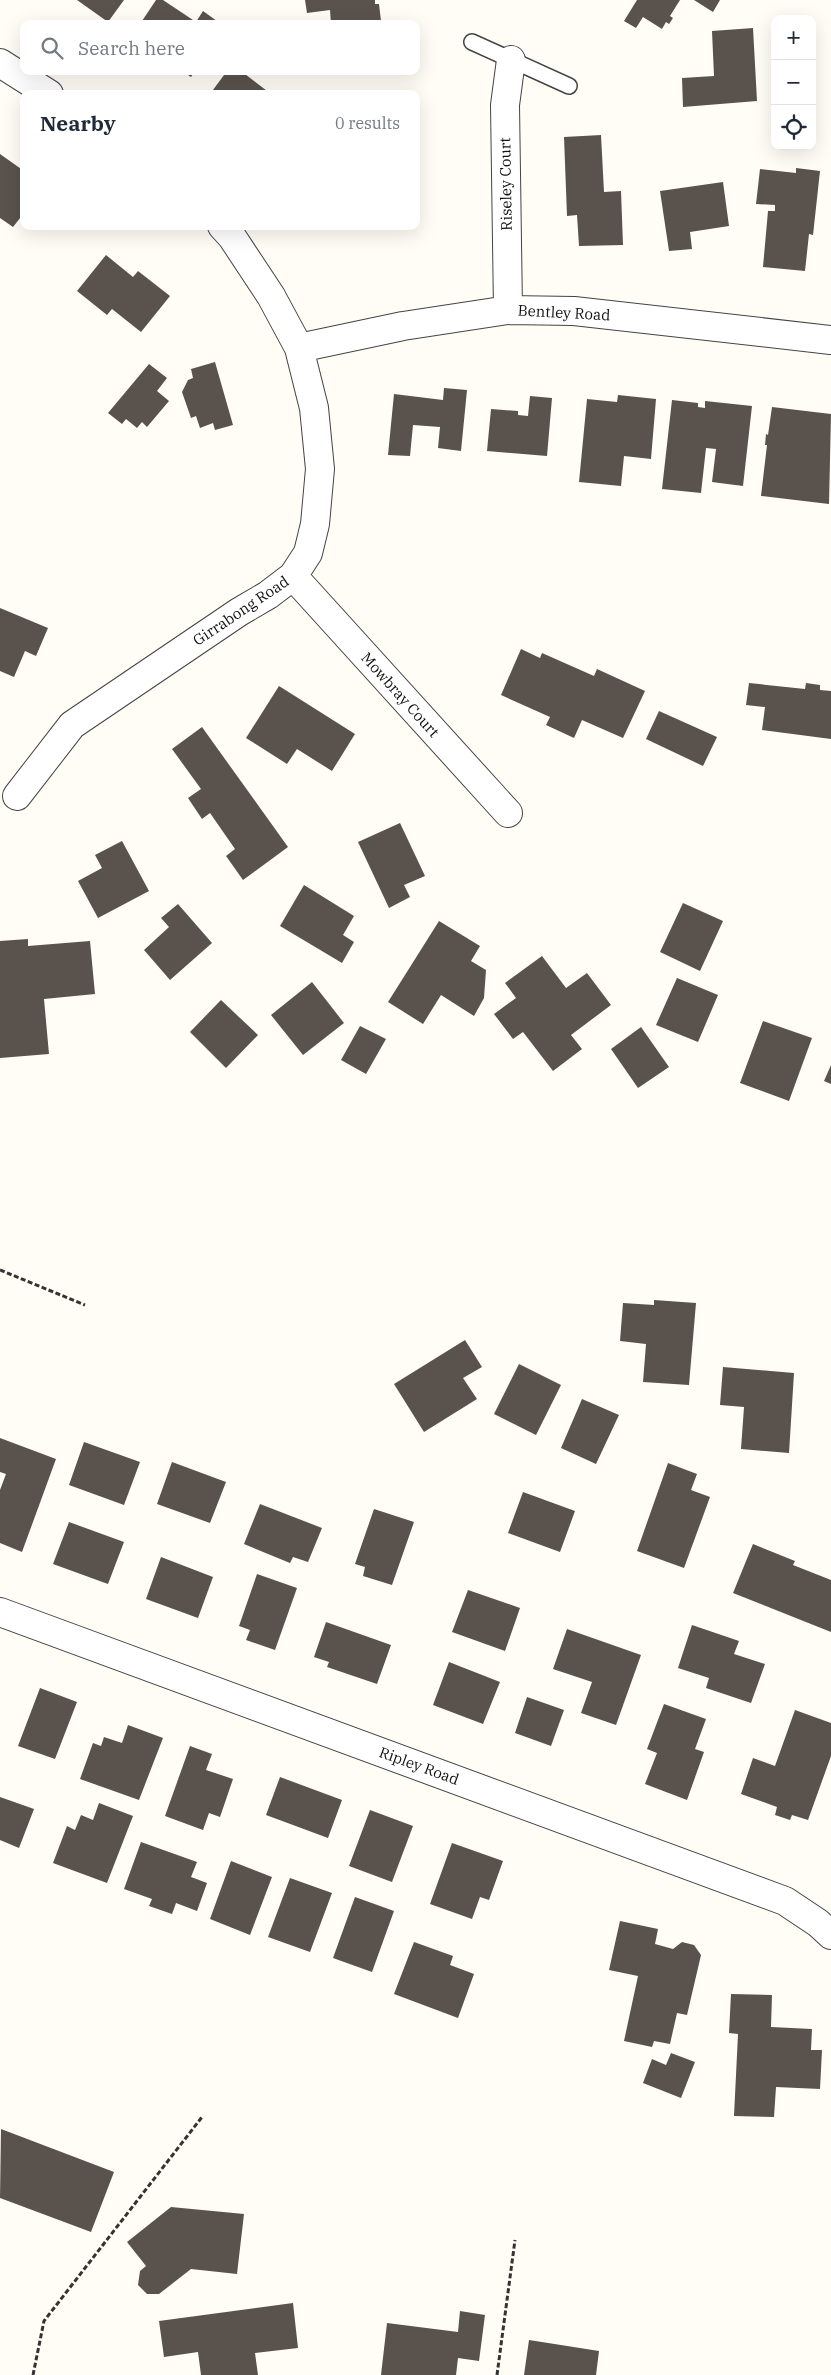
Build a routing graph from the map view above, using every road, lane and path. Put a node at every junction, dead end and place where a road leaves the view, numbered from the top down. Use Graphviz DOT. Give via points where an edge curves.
graph roads {
  1 [pos="472,42"];
  2 [pos="511,60"];
  3 [pos="0,63"];
  4 [pos="568,86"];
  5 [pos="43,90"];
  6 [pos="226,230"];
  7 [pos="508,310"];
  8 [pos="831,340"];
  9 [pos="300,348"];
  10 [pos="293,576"];
  11 [pos="17,796"];
  12 [pos="508,813"];
  13 [pos="0,1270"];
  14 [pos="85,1305"];
  15 [pos="0,1612"];
  16 [pos="831,1935"];
  17 [pos="202,2117"];
  18 [pos="516,2240"];
  19 [pos="34,2375"];
  20 [pos="497,2375"];
  1 -- 2 [label="lane"];
  2 -- 4 [label="lane"];
  2 -- 7 [label="street, Riseley Court" via="505,105"];
  3 -- 5 [label="street"];
  6 -- 9 [label="street, Girrabong Road" via="271,296"];
  7 -- 8 [label="street, Bentley Road" via="574,311"];
  7 -- 9 [label="street, Bentley Road" via="402,326"];
  9 -- 10 [label="street, Girrabong Road" via="314,408 320,469 313,534 308,553"];
  10 -- 11 [label="street, Girrabong Road" via="268,596 239,612 72,725"];
  10 -- 12 [label="street, Mowbray Court"];
  13 -- 14 [label="path"];
  15 -- 16 [label="street, Ripley Road" via="785,1902"];
  17 -- 19 [label="path" via="44,2321"];
  18 -- 20 [label="path"];
}
